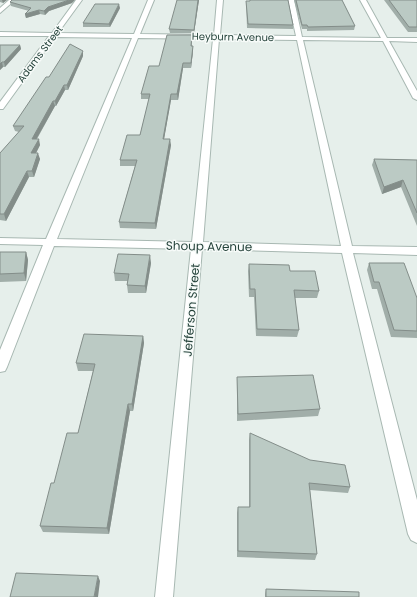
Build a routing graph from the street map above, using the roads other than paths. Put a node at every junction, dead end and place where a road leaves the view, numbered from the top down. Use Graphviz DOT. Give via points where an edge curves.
graph roads {
  1 [pos="12,0"];
  2 [pos="79,0"];
  3 [pos="151,0"];
  4 [pos="220,0"];
  5 [pos="291,0"];
  6 [pos="362,0"];
  7 [pos="0,11"];
  8 [pos="0,34"];
  9 [pos="54,35"];
  10 [pos="136,36"];
  11 [pos="216,37"];
  12 [pos="299,38"];
  13 [pos="385,40"];
  14 [pos="417,40"];
  15 [pos="417,98"];
  16 [pos="0,107"];
  17 [pos="0,241"];
  18 [pos="50,242"];
  19 [pos="197,246"];
  20 [pos="347,249"];
  21 [pos="417,251"];
  22 [pos="0,368"];
  23 [pos="417,534"];
  24 [pos="164,597"];
  1 -- 7 [label="street"];
  2 -- 9 [label="street, Adams Street"];
  3 -- 10 [label="street"];
  4 -- 11 [label="street, Jefferson Street"];
  5 -- 12 [label="street"];
  6 -- 13 [label="street"];
  8 -- 9 [label="street, Heyburn Avenue"];
  9 -- 10 [label="street, Heyburn Avenue"];
  9 -- 16 [label="street, Adams Street"];
  10 -- 11 [label="street, Heyburn Avenue"];
  10 -- 18 [label="street"];
  11 -- 12 [label="street, Heyburn Avenue"];
  11 -- 19 [label="street, Jefferson Street"];
  12 -- 13 [label="street, Heyburn Avenue"];
  12 -- 20 [label="street"];
  13 -- 14 [label="street, Heyburn Avenue"];
  13 -- 15 [label="street"];
  17 -- 18 [label="street, Shoup Avenue"];
  18 -- 19 [label="street, Shoup Avenue"];
  18 -- 22 [label="street"];
  19 -- 20 [label="street, Shoup Avenue"];
  19 -- 24 [label="street, Jefferson Street"];
  20 -- 21 [label="street, Shoup Avenue"];
  20 -- 23 [label="street"];
}
